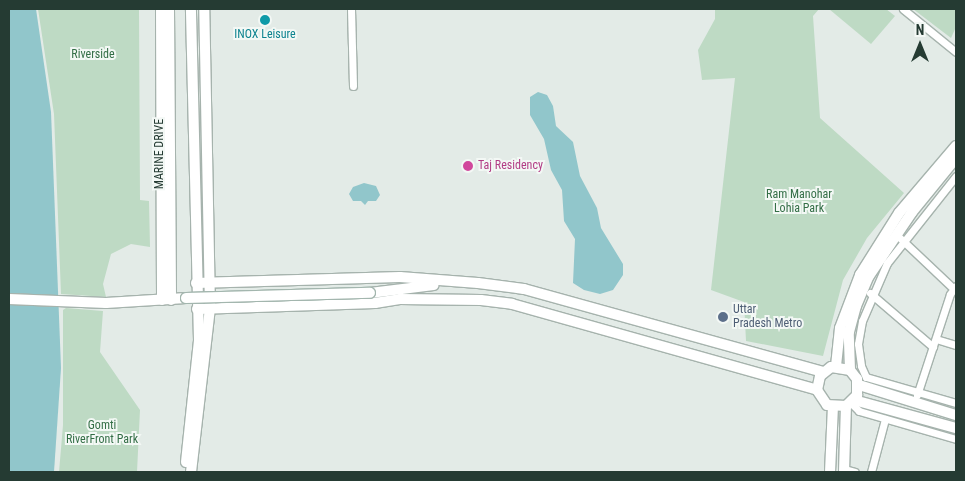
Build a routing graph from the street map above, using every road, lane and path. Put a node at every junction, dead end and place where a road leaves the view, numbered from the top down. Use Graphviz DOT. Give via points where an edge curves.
graph roads {
  1 [pos="161,9"];
  2 [pos="169,9"];
  3 [pos="191,9"];
  4 [pos="204,9"];
  5 [pos="351,9"];
  6 [pos="903,9"];
  7 [pos="956,52"];
  8 [pos="354,86"];
  9 [pos="956,146"];
  10 [pos="956,158"];
  11 [pos="956,176"];
  12 [pos="899,238"];
  13 [pos="196,282"];
  14 [pos="462,282"];
  15 [pos="209,283"];
  16 [pos="864,288"];
  17 [pos="955,288"];
  18 [pos="370,293"];
  19 [pos="873,296"];
  20 [pos="9,299"];
  21 [pos="400,299"];
  22 [pos="167,300"];
  23 [pos="210,308"];
  24 [pos="198,309"];
  25 [pos="936,339"];
  26 [pos="956,345"];
  27 [pos="933,347"];
  28 [pos="836,366"];
  29 [pos="850,370"];
  30 [pos="823,372"];
  31 [pos="859,385"];
  32 [pos="817,390"];
  33 [pos="918,392"];
  34 [pos="915,402"];
  35 [pos="850,403"];
  36 [pos="956,403"];
  37 [pos="832,407"];
  38 [pos="956,415"];
  39 [pos="885,419"];
  40 [pos="956,428"];
  41 [pos="956,439"];
  42 [pos="844,471"];
  43 [pos="184,472"];
  44 [pos="191,472"];
  45 [pos="830,472"];
  46 [pos="855,472"];
  47 [pos="871,472"];
  1 -- 22 [label="street, MARINE DRIVE"];
  2 -- 22 [label="street, MARINE DRIVE"];
  3 -- 13 [label="street"];
  4 -- 15 [label="street"];
  5 -- 8 [label="street"];
  6 -- 7 [label="street"];
  9 -- 28 [label="street" via="899,213 860,275 840,328"];
  10 -- 12 [label="street"];
  11 -- 12 [label="street"];
  12 -- 16 [label="street"];
  12 -- 17 [label="street"];
  12 -- 19 [label="street"];
  13 -- 15 [label="street"];
  13 -- 24 [label="street"];
  14 -- 15 [label="street" via="400,277"];
  14 -- 18 [label="street"];
  14 -- 30 [label="street" via="524,289"];
  15 -- 23 [label="street"];
  16 -- 19 [label="street"];
  16 -- 29 [label="street" via="849,332"];
  17 -- 25 [label="street"];
  18 -- 21 [label="street"];
  18 -- 22 [label="street, bridge"];
  19 -- 27 [label="street"];
  19 -- 33 [label="street" via="862,322 858,344 860,366 866,377"];
  20 -- 22 [label="street" via="106,303"];
  21 -- 23 [label="street" via="376,303"];
  21 -- 32 [label="street" via="481,300 512,304"];
  23 -- 24 [label="street"];
  23 -- 44 [label="street"];
  24 -- 43 [label="street" via="196,378"];
  25 -- 26 [label="street"];
  25 -- 27 [label="street"];
  27 -- 33 [label="street"];
  28 -- 29 [label="street"];
  28 -- 30 [label="street"];
  29 -- 31 [label="street"];
  30 -- 32 [label="street"];
  31 -- 34 [label="street"];
  31 -- 35 [label="street"];
  32 -- 37 [label="street" via="822,401"];
  33 -- 34 [label="street"];
  33 -- 36 [label="street"];
  34 -- 38 [label="street"];
  35 -- 37 [label="street"];
  35 -- 39 [label="street" via="859,411"];
  35 -- 40 [label="street"];
  35 -- 42 [label="street"];
  37 -- 45 [label="street"];
  39 -- 41 [label="street"];
  39 -- 47 [label="street"];
  42 -- 46 [label="street"];
}
